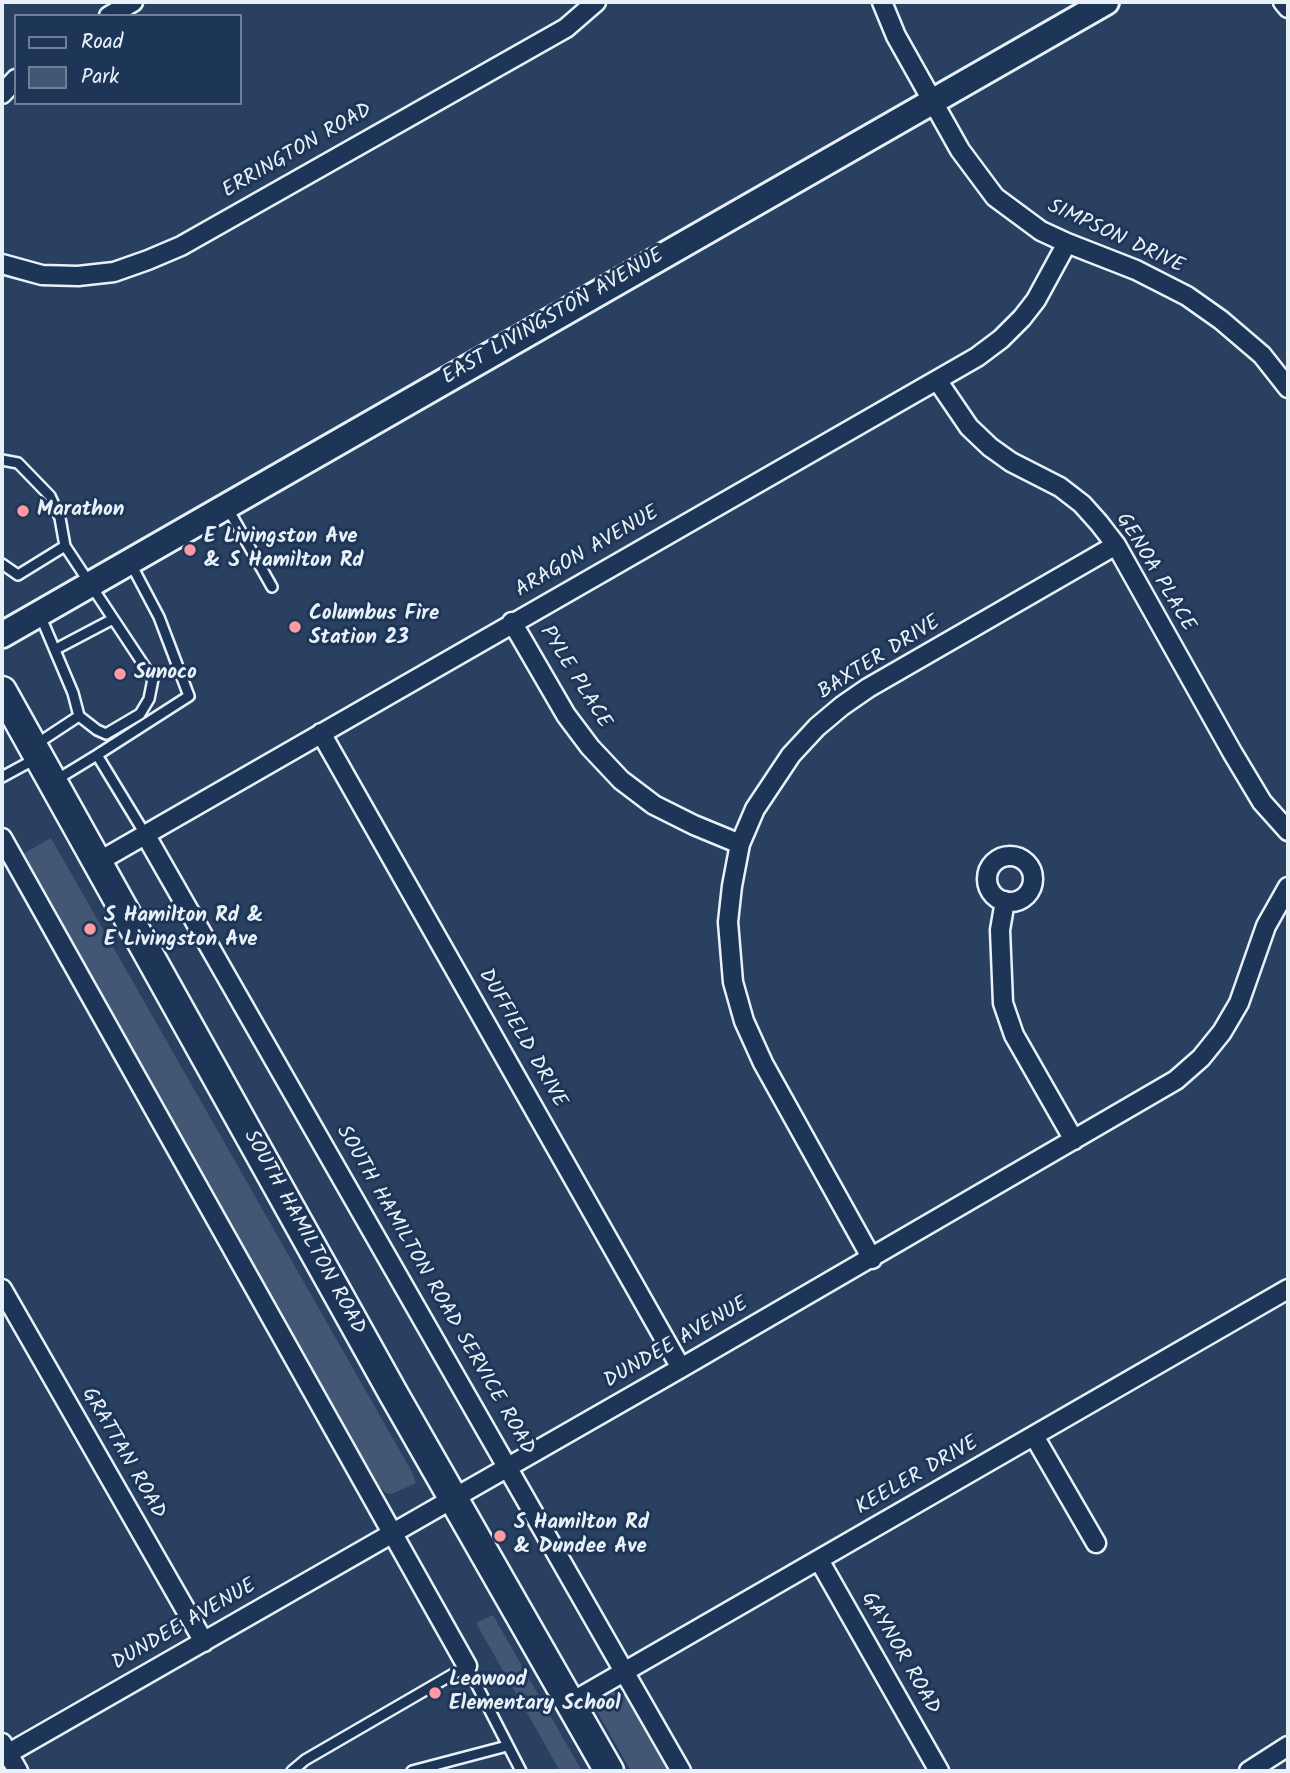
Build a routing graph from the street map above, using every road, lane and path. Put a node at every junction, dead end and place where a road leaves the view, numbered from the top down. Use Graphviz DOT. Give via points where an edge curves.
graph roads {
  1 [pos="133,2"];
  2 [pos="596,2"];
  3 [pos="882,2"];
  4 [pos="1106,2"];
  5 [pos="1283,2"];
  6 [pos="1288,8"];
  7 [pos="112,14"];
  8 [pos="14,81"];
  9 [pos="2,94"];
  10 [pos="933,102"];
  11 [pos="1067,243"];
  12 [pos="2,264"];
  13 [pos="937,380"];
  14 [pos="1288,388"];
  15 [pos="2,460"];
  16 [pos="226,506"];
  17 [pos="1116,545"];
  18 [pos="65,546"];
  19 [pos="130,561"];
  20 [pos="2,564"];
  21 [pos="90,584"];
  22 [pos="272,587"];
  23 [pos="39,613"];
  24 [pos="113,619"];
  25 [pos="512,622"];
  26 [pos="2,635"];
  27 [pos="56,649"];
  28 [pos="2,691"];
  29 [pos="79,716"];
  30 [pos="321,733"];
  31 [pos="35,752"];
  32 [pos="97,755"];
  33 [pos="2,777"];
  34 [pos="52,783"];
  35 [pos="1288,831"];
  36 [pos="145,834"];
  37 [pos="2,838"];
  38 [pos="740,844"];
  39 [pos="96,863"];
  40 [pos="1288,887"];
  41 [pos="1005,901"];
  42 [pos="1074,1140"];
  43 [pos="872,1258"];
  44 [pos="2,1289"];
  45 [pos="1288,1289"];
  46 [pos="681,1368"];
  47 [pos="1034,1436"];
  48 [pos="508,1465"];
  49 [pos="453,1498"];
  50 [pos="393,1533"];
  51 [pos="1096,1544"];
  52 [pos="819,1560"];
  53 [pos="204,1642"];
  54 [pos="467,1666"];
  55 [pos="624,1672"];
  56 [pos="570,1703"];
  57 [pos="507,1746"];
  58 [pos="1288,1746"];
  59 [pos="4,1751"];
  60 [pos="18,1771"];
  61 [pos="292,1771"];
  62 [pos="412,1771"];
  63 [pos="521,1771"];
  64 [pos="609,1771"];
  65 [pos="681,1771"];
  66 [pos="939,1771"];
  67 [pos="1249,1771"];
  1 -- 7 [label="street"];
  2 -- 12 [label="street, ERRINGTON ROAD" via="566,28 181,246 114,272 78,276 42,275"];
  3 -- 10 [label="street, SIMPSON DRIVE"];
  4 -- 10 [label="main road, EAST LIVINGSTON AVENUE"];
  5 -- 6 [label="street"];
  8 -- 9 [label="street"];
  10 -- 11 [label="street, SIMPSON DRIVE" via="960,150 995,197 1041,231"];
  10 -- 16 [label="main road, EAST LIVINGSTON AVENUE"];
  11 -- 13 [label="street, ARAGON AVENUE" via="1022,318 993,345"];
  11 -- 14 [label="street, SIMPSON DRIVE" via="1187,296 1262,355"];
  13 -- 17 [label="street, GENOA PLACE" via="969,427 990,447 1082,504"];
  13 -- 25 [label="street, ARAGON AVENUE"];
  15 -- 18 [label="lane" via="18,463 50,496"];
  16 -- 19 [label="main road, EAST LIVINGSTON AVENUE"];
  16 -- 22 [label="lane"];
  17 -- 35 [label="street, GENOA PLACE" via="1262,802"];
  17 -- 38 [label="street, BAXTER DRIVE" via="842,706 790,755 755,809"];
  18 -- 20 [label="lane" via="18,575"];
  18 -- 21 [label="lane"];
  19 -- 21 [label="main road, EAST LIVINGSTON AVENUE"];
  19 -- 32 [label="lane" via="159,617 189,696"];
  21 -- 23 [label="main road, EAST LIVINGSTON AVENUE"];
  21 -- 24 [label="lane"];
  23 -- 26 [label="main road, EAST LIVINGSTON AVENUE"];
  23 -- 27 [label="lane"];
  24 -- 27 [label="lane"];
  24 -- 29 [label="lane" via="153,679 149,699 140,714 106,734"];
  25 -- 30 [label="street, ARAGON AVENUE"];
  25 -- 38 [label="street, PYLE PLACE" via="566,715 621,780 654,805"];
  27 -- 29 [label="lane"];
  28 -- 31 [label="main road, SOUTH HAMILTON ROAD"];
  29 -- 31 [label="lane"];
  30 -- 36 [label="street, ARAGON AVENUE"];
  30 -- 46 [label="street, DUFFIELD DRIVE"];
  31 -- 33 [label="lane"];
  31 -- 34 [label="main road, SOUTH HAMILTON ROAD"];
  32 -- 34 [label="lane"];
  32 -- 36 [label="lane"];
  34 -- 39 [label="main road, SOUTH HAMILTON ROAD"];
  36 -- 39 [label="street, ARAGON AVENUE"];
  36 -- 48 [label="street, SOUTH HAMILTON ROAD SERVICE ROAD"];
  37 -- 50 [label="street"];
  38 -- 43 [label="street, BAXTER DRIVE" via="728,922 733,982 744,1021"];
  39 -- 49 [label="main road, SOUTH HAMILTON ROAD"];
  40 -- 42 [label="street, DUNDEE AVENUE" via="1266,926 1239,1003 1201,1058 1176,1080"];
  41 -- 42 [label="street" via="1000,930 1003,1003 1014,1035"];
  42 -- 43 [label="street, DUNDEE AVENUE"];
  43 -- 46 [label="street, DUNDEE AVENUE"];
  44 -- 53 [label="street, GRATTAN ROAD"];
  45 -- 47 [label="street, KEELER DRIVE"];
  46 -- 48 [label="street, DUNDEE AVENUE"];
  47 -- 51 [label="street"];
  47 -- 52 [label="street, KEELER DRIVE"];
  48 -- 49 [label="street, DUNDEE AVENUE"];
  48 -- 55 [label="street, SOUTH HAMILTON ROAD SERVICE ROAD"];
  49 -- 50 [label="street, DUNDEE AVENUE"];
  49 -- 56 [label="main road, SOUTH HAMILTON ROAD"];
  50 -- 53 [label="street, DUNDEE AVENUE"];
  50 -- 54 [label="street"];
  52 -- 55 [label="street, KEELER DRIVE"];
  52 -- 66 [label="street, GAYNOR ROAD"];
  53 -- 59 [label="street, DUNDEE AVENUE"];
  54 -- 57 [label="lane"];
  54 -- 61 [label="lane"];
  55 -- 56 [label="street, KEELER DRIVE"];
  55 -- 65 [label="street, SOUTH HAMILTON ROAD SERVICE ROAD"];
  56 -- 64 [label="main road, SOUTH HAMILTON ROAD"];
  57 -- 62 [label="lane"];
  57 -- 63 [label="lane"];
  58 -- 67 [label="street"];
  59 -- 60 [label="street"];
}
